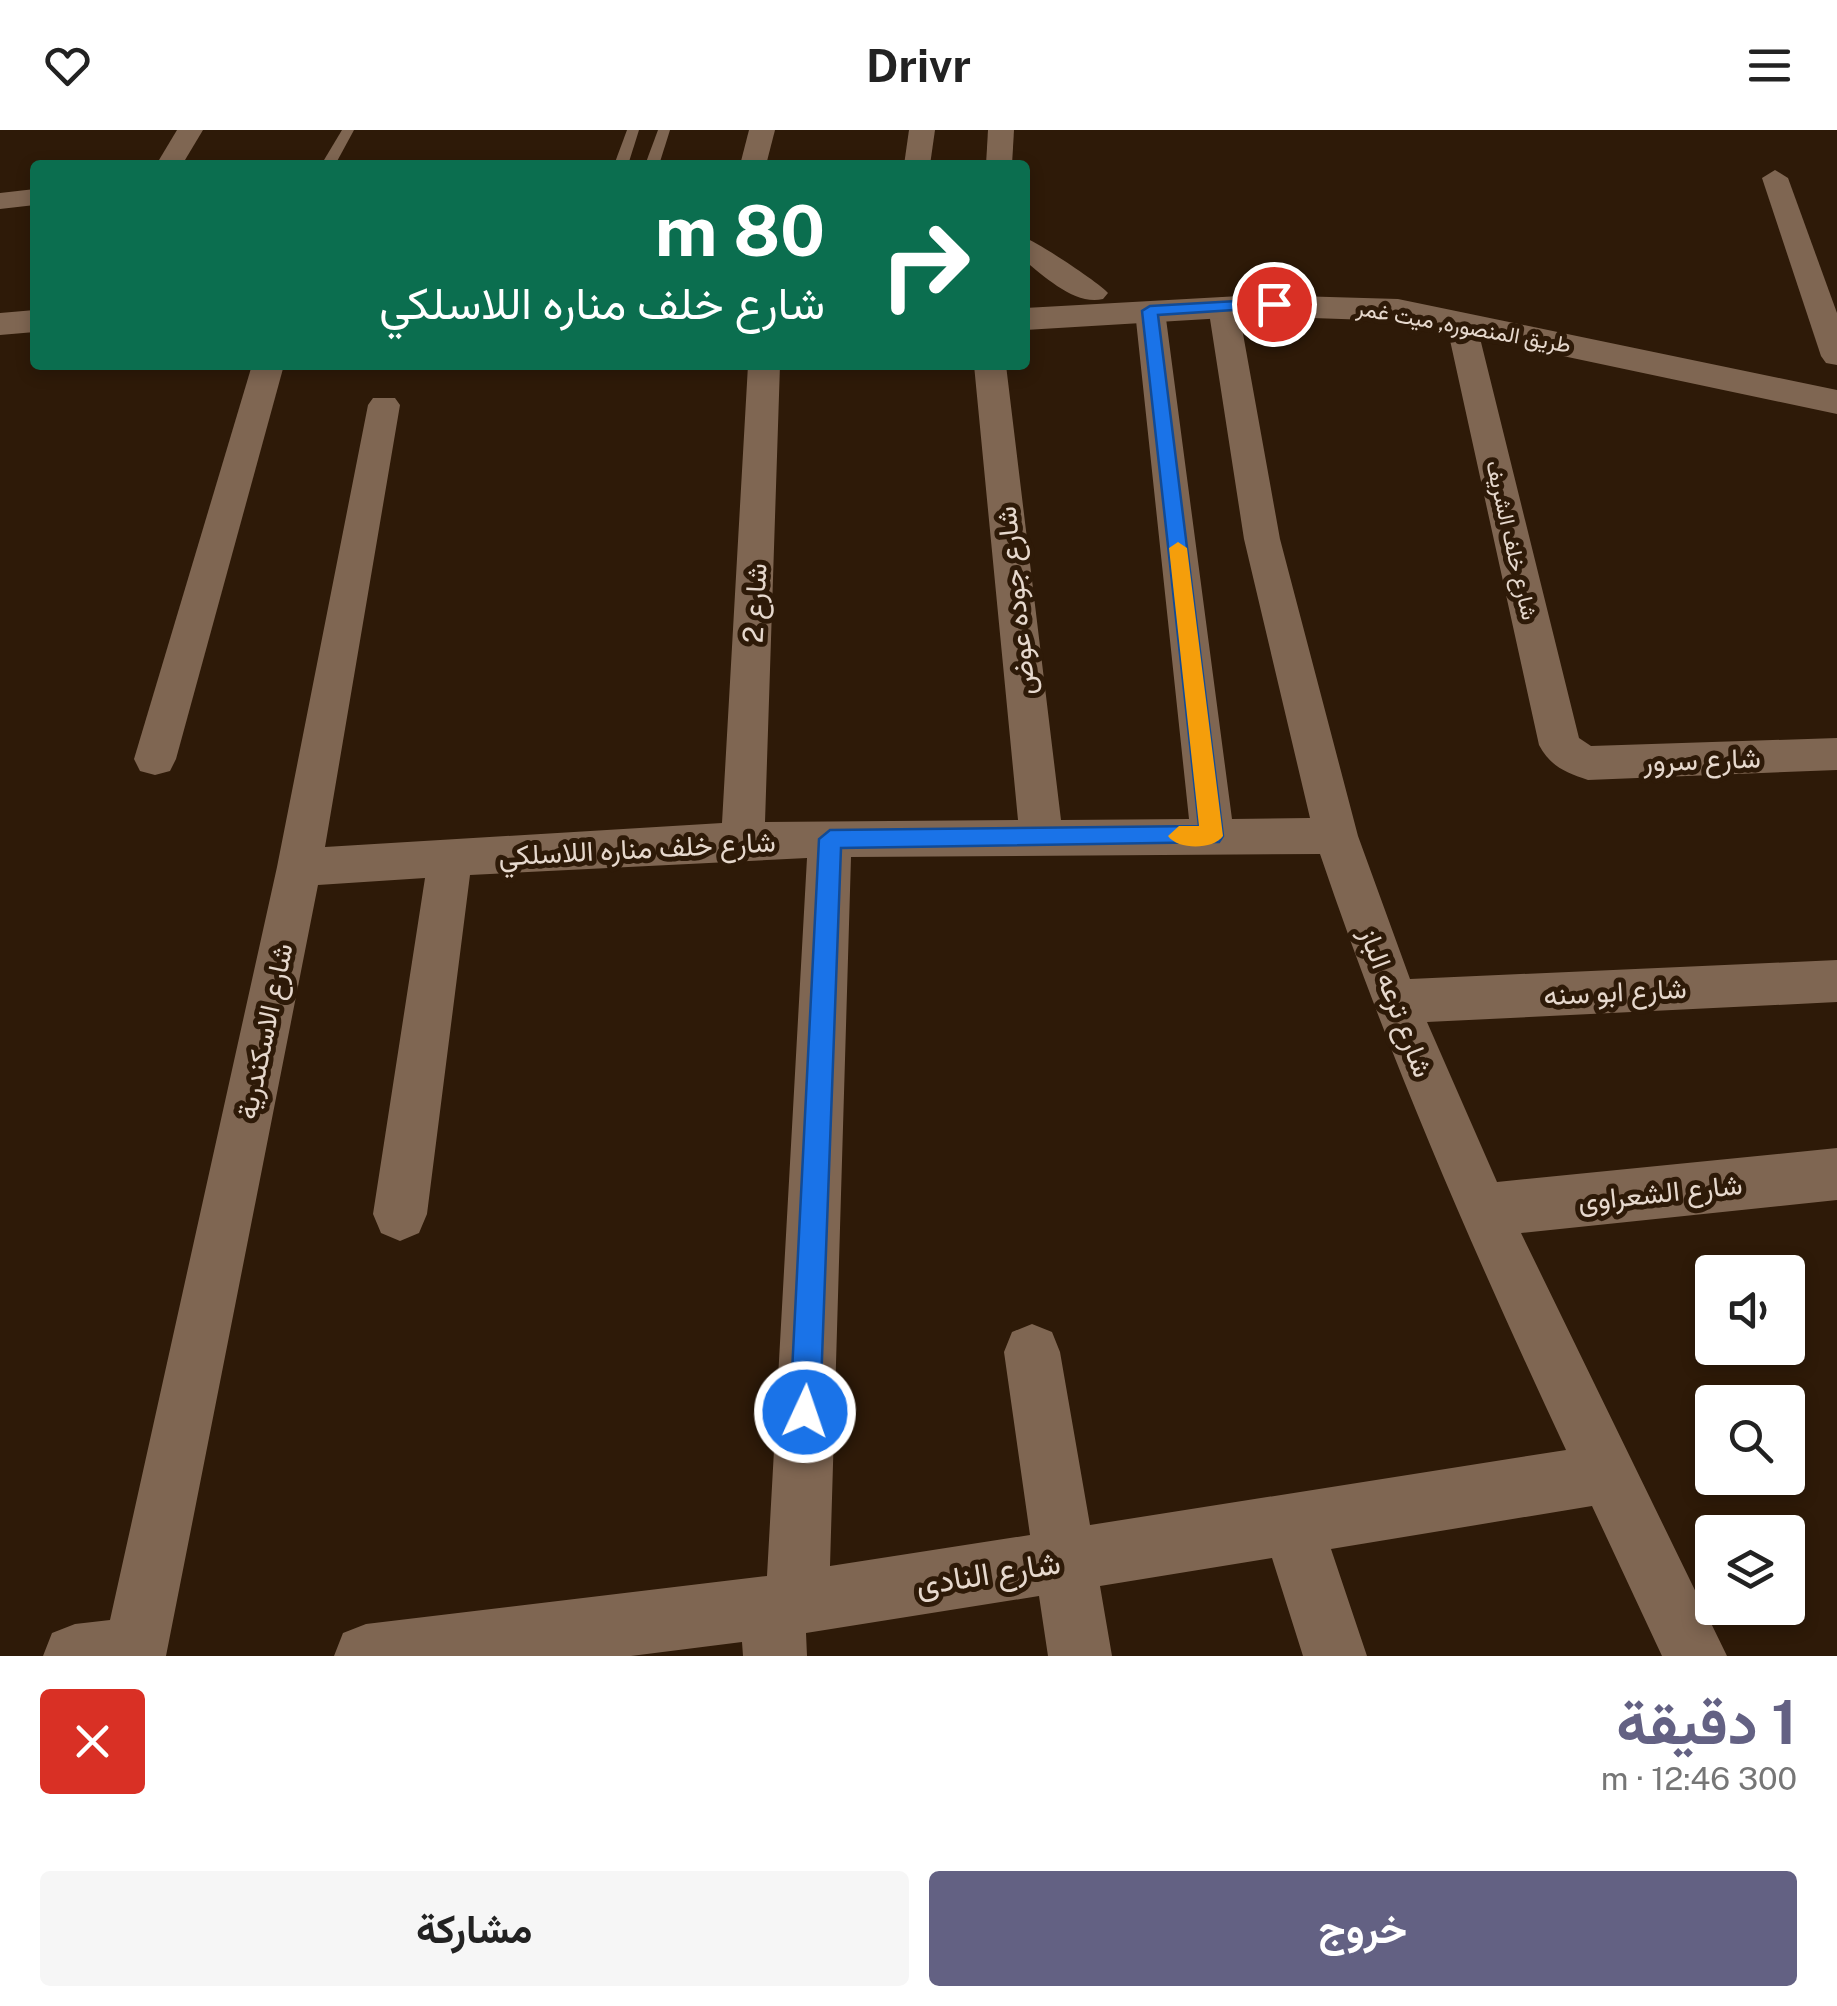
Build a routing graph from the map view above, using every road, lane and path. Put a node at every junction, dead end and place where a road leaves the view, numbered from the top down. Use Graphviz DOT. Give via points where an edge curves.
graph roads {
  1 [pos="190,130"];
  2 [pos="348,130"];
  3 [pos="633,130"];
  4 [pos="664,130"];
  5 [pos="762,130"];
  6 [pos="922,130"];
  7 [pos="1001,130"];
  8 [pos="172,160"];
  9 [pos="331,160"];
  10 [pos="622,160"];
  11 [pos="654,160"];
  12 [pos="755,160"];
  13 [pos="918,160"];
  14 [pos="1000,160"];
  15 [pos="1775,178"];
  16 [pos="30,198"];
  17 [pos="0,201"];
  18 [pos="1030,251"];
  19 [pos="1093,293"];
  20 [pos="1030,296"];
  21 [pos="1224,306"];
  22 [pos="1150,311"];
  23 [pos="1030,320"];
  24 [pos="30,321"];
  25 [pos="1461,322"];
  26 [pos="0,324"];
  27 [pos="30,340"];
  28 [pos="0,342"];
  29 [pos="1837,356"];
  30 [pos="267,370"];
  31 [pos="764,370"];
  32 [pos="991,370"];
  33 [pos="1837,380"];
  34 [pos="1837,402"];
  35 [pos="384,404"];
  36 [pos="1837,754"];
  37 [pos="1569,756"];
  38 [pos="155,759"];
  39 [pos="1041,836"];
  40 [pos="1212,836"];
  41 [pos="1336,836"];
  42 [pos="830,839"];
  43 [pos="743,840"];
  44 [pos="450,859"];
  45 [pos="298,867"];
  46 [pos="1837,981"];
  47 [pos="1394,1002"];
  48 [pos="1837,1174"];
  49 [pos="1482,1210"];
  50 [pos="400,1214"];
  51 [pos="1032,1352"];
  52 [pos="1608,1474"];
  53 [pos="1292,1524"];
  54 [pos="1066,1560"];
  55 [pos="782,1622"];
  56 [pos="430,1652"];
  57 [pos="115,1654"];
  58 [pos="366,1656"];
  59 [pos="1080,1656"];
  60 [pos="1335,1656"];
  61 [pos="1695,1656"];
  1 -- 8 [label="street"];
  2 -- 9 [label="lane"];
  3 -- 10 [label="lane"];
  4 -- 11 [label="lane"];
  5 -- 12 [label="street"];
  6 -- 13 [label="street"];
  7 -- 14 [label="street"];
  15 -- 29 [label="street"];
  16 -- 17 [label="street"];
  18 -- 19 [label="street"];
  19 -- 20 [label="main road, طريق المنصوره, ميت غمر"];
  19 -- 33 [label="main road, طريق المنصوره, ميت غمر" via="1261,282 1391,288"];
  21 -- 22 [label="main road, طريق المنصوره, ميت غمر"];
  21 -- 25 [label="main road, طريق المنصوره, ميت غمر" via="1335,304"];
  21 -- 41 [label="street, شارع ترعه الباز" via="1262,539"];
  22 -- 23 [label="main road, طريق المنصوره, ميت غمر"];
  22 -- 40 [label="street"];
  24 -- 26 [label="main road"];
  25 -- 34 [label="main road, طريق المنصوره, ميت غمر"];
  25 -- 37 [label="street, شارع خلف الشريف" via="1560,745"];
  27 -- 28 [label="main road"];
  30 -- 38 [label="street"];
  31 -- 43 [label="street, شارع 2"];
  32 -- 39 [label="street, شارع جوده عوض"];
  35 -- 45 [label="street, شارع الاسكندرية"];
  36 -- 37 [label="street, شارع سرور" via="1588,762"];
  39 -- 40 [label="street, شارع خلف مناره اللاسلكي"];
  39 -- 42 [label="street, شارع خلف مناره اللاسلكي"];
  40 -- 41 [label="street, شارع خلف مناره اللاسلكي"];
  41 -- 47 [label="street, شارع ترعه الباز"];
  42 -- 43 [label="street, شارع خلف مناره اللاسلكي"];
  42 -- 55 [label="street"];
  43 -- 44 [label="street, شارع خلف مناره اللاسلكي"];
  44 -- 45 [label="street, شارع خلف مناره اللاسلكي"];
  44 -- 50 [label="street"];
  45 -- 57 [label="street, شارع الاسكندرية"];
  46 -- 47 [label="street, شارع ابو سنه"];
  47 -- 49 [label="street, شارع ترعه الباز"];
  48 -- 49 [label="street, شارع الشعراوى"];
  49 -- 52 [label="street, شارع ترعه الباز"];
  51 -- 54 [label="street"];
  52 -- 53 [label="street, شارع النادى"];
  52 -- 61 [label="street, شارع ترعه الباز"];
  53 -- 54 [label="street, شارع النادى"];
  53 -- 60 [label="street"];
  54 -- 55 [label="street, شارع النادى"];
  54 -- 59 [label="street"];
  55 -- 56 [label="street, شارع النادى"];
  56 -- 58 [label="street, شارع النادى"];
}
